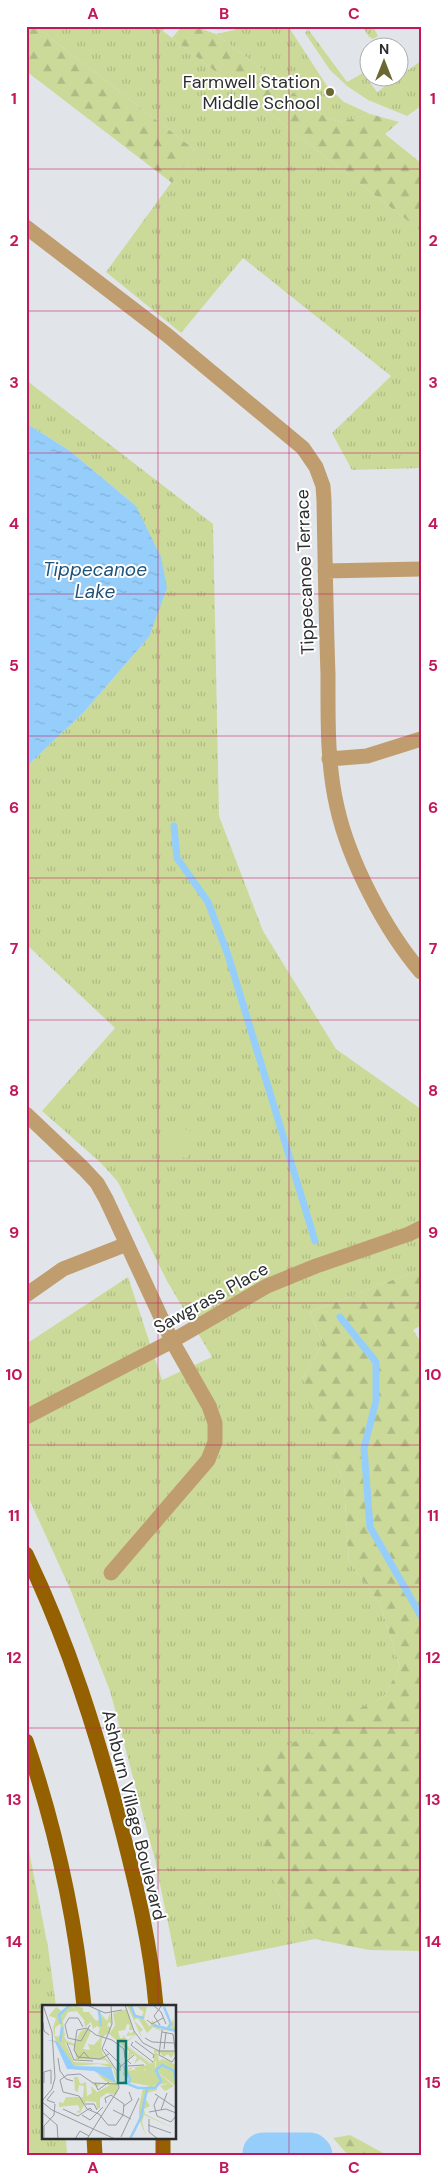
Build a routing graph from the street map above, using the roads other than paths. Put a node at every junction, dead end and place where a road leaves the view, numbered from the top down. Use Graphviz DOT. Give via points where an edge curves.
graph roads {
  1 [pos="26,227"];
  2 [pos="421,569"];
  3 [pos="325,571"];
  4 [pos="421,739"];
  5 [pos="330,759"];
  6 [pos="421,972"];
  7 [pos="26,1114"];
  8 [pos="421,1228"];
  9 [pos="127,1244"];
  10 [pos="26,1295"];
  11 [pos="172,1341"];
  12 [pos="26,1417"];
  13 [pos="26,1554"];
  14 [pos="111,1573"];
  15 [pos="26,1741"];
  16 [pos="84,2005"];
  17 [pos="156,2005"];
  18 [pos="94,2138"];
  19 [pos="163,2138"];
  20 [pos="95,2155"];
  21 [pos="163,2155"];
  1 -- 3 [label="street, Tippecanoe Terrace" via="167,335 304,448 323,486"];
  2 -- 3 [label="street"];
  3 -- 5 [label="street, Tippecanoe Terrace"];
  4 -- 5 [label="street" via="367,756"];
  5 -- 6 [label="street, Tippecanoe Terrace" via="337,808 352,856 396,937"];
  7 -- 9 [label="street" via="97,1183"];
  8 -- 11 [label="street, Sawgrass Place" via="267,1286"];
  9 -- 10 [label="street" via="63,1270"];
  9 -- 11 [label="street"];
  11 -- 12 [label="street, Sawgrass Place"];
  11 -- 14 [label="street" via="209,1406 215,1423 215,1442 208,1460"];
  13 -- 17 [label="main road, Ashburn Village Boulevard" via="78,1679 106,1765 136,1886"];
  15 -- 16 [label="main road" via="44,1794 68,1902"];
  18 -- 20 [label="main road"];
  19 -- 21 [label="main road"];
}
